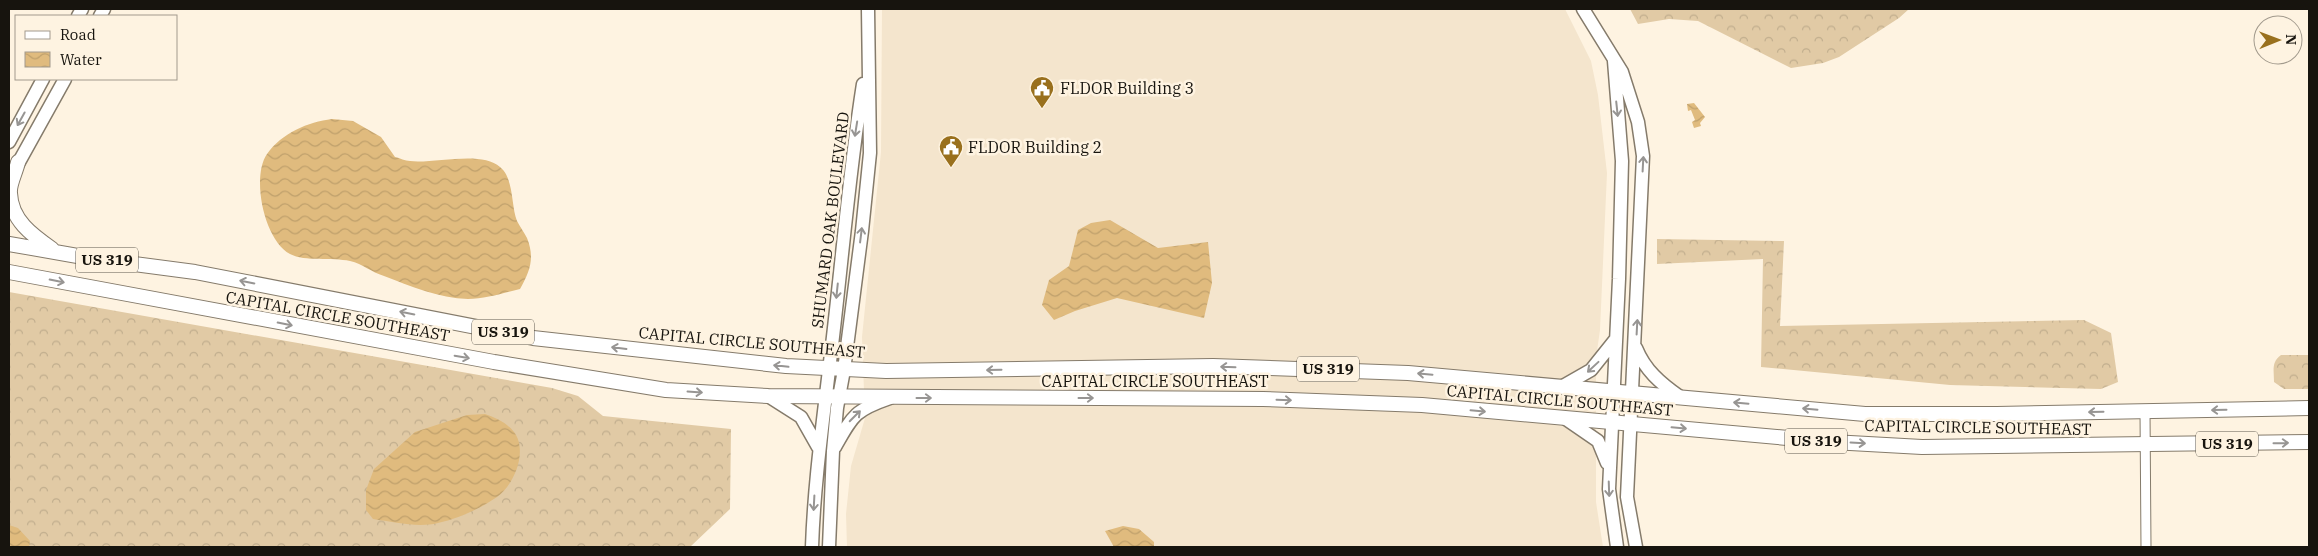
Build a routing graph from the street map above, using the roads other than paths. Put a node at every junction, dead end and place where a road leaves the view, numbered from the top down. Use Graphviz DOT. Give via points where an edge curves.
graph roads {
  1 [pos="868,9"];
  2 [pos="1583,9"];
  3 [pos="868,47"];
  4 [pos="1614,61"];
  5 [pos="42,80"];
  6 [pos="64,80"];
  7 [pos="9,142"];
  8 [pos="18,162"];
  9 [pos="9,180"];
  10 [pos="9,244"];
  11 [pos="56,252"];
  12 [pos="9,272"];
  13 [pos="1616,340"];
  14 [pos="1636,347"];
  15 [pos="829,370"];
  16 [pos="844,370"];
  17 [pos="1563,386"];
  18 [pos="1613,391"];
  19 [pos="1632,393"];
  20 [pos="768,396"];
  21 [pos="825,396"];
  22 [pos="840,396"];
  23 [pos="1680,397"];
  24 [pos="891,398"];
  25 [pos="2309,408"];
  26 [pos="2145,411"];
  27 [pos="1566,419"];
  28 [pos="1612,422"];
  29 [pos="1630,424"];
  30 [pos="2309,442"];
  31 [pos="2144,445"];
  32 [pos="818,447"];
  33 [pos="833,451"];
  34 [pos="1609,468"];
  35 [pos="812,547"];
  36 [pos="829,547"];
  37 [pos="1617,547"];
  38 [pos="1636,547"];
  39 [pos="2146,547"];
  1 -- 3 [label="street, SHUMARD OAK BOULEVARD"];
  2 -- 4 [label="street"];
  3 -- 15 [label="street, SHUMARD OAK BOULEVARD, one-way" via="852,158"];
  16 -- 3 [label="street, SHUMARD OAK BOULEVARD, one-way" via="870,153"];
  4 -- 13 [label="street, one-way" via="1622,161"];
  14 -- 4 [label="street, one-way" via="1644,156 1629,92"];
  5 -- 7 [label="street, one-way"];
  6 -- 8 [label="street"];
  8 -- 9 [label="street"];
  8 -- 11 [label="main road" via="10,192 13,209 21,224 35,238"];
  10 -- 11 [label="main road, CAPITAL CIRCLE SOUTHEAST / US 319"];
  15 -- 11 [label="main road, CAPITAL CIRCLE SOUTHEAST / US 319, one-way" via="533,338 195,272"];
  12 -- 20 [label="main road, CAPITAL CIRCLE SOUTHEAST / US 319, one-way" via="514,366 666,390"];
  13 -- 17 [label="street, one-way" via="1591,370"];
  13 -- 18 [label="street"];
  14 -- 19 [label="street"];
  14 -- 23 [label="street" via="1650,373"];
  15 -- 16 [label="main road, CAPITAL CIRCLE SOUTHEAST / US 319"];
  15 -- 21 [label="street, SHUMARD OAK BOULEVARD"];
  17 -- 16 [label="main road, CAPITAL CIRCLE SOUTHEAST / US 319, one-way" via="1408,373 1213,366"];
  16 -- 22 [label="street, SHUMARD OAK BOULEVARD"];
  17 -- 18 [label="main road, CAPITAL CIRCLE SOUTHEAST / US 319"];
  18 -- 19 [label="main road, CAPITAL CIRCLE SOUTHEAST / US 319"];
  18 -- 28 [label="street"];
  19 -- 23 [label="main road, CAPITAL CIRCLE SOUTHEAST / US 319"];
  19 -- 29 [label="street"];
  20 -- 21 [label="main road, CAPITAL CIRCLE SOUTHEAST / US 319"];
  20 -- 32 [label="street" via="801,417"];
  21 -- 22 [label="main road, CAPITAL CIRCLE SOUTHEAST / US 319"];
  21 -- 32 [label="street, SHUMARD OAK BOULEVARD"];
  22 -- 24 [label="main road, CAPITAL CIRCLE SOUTHEAST / US 319"];
  22 -- 33 [label="street, SHUMARD OAK BOULEVARD"];
  26 -- 23 [label="main road, CAPITAL CIRCLE SOUTHEAST / US 319, one-way" via="1865,414"];
  24 -- 27 [label="main road, CAPITAL CIRCLE SOUTHEAST / US 319, one-way" via="1263,399 1422,405"];
  33 -- 24 [label="street, one-way" via="857,413"];
  25 -- 26 [label="main road, CAPITAL CIRCLE SOUTHEAST / US 319, one-way"];
  26 -- 31 [label="street"];
  27 -- 28 [label="main road, CAPITAL CIRCLE SOUTHEAST / US 319"];
  27 -- 34 [label="street" via="1598,441"];
  28 -- 29 [label="main road, CAPITAL CIRCLE SOUTHEAST / US 319"];
  28 -- 34 [label="street"];
  29 -- 31 [label="main road, CAPITAL CIRCLE SOUTHEAST / US 319, one-way" via="1922,447"];
  29 -- 38 [label="street" via="1628,497"];
  31 -- 30 [label="main road, CAPITAL CIRCLE SOUTHEAST / US 319, one-way"];
  31 -- 39 [label="street"];
  32 -- 35 [label="street, SHUMARD OAK BOULEVARD, one-way"];
  33 -- 36 [label="street, SHUMARD OAK BOULEVARD"];
  34 -- 37 [label="street, one-way" via="1611,513"];
}
